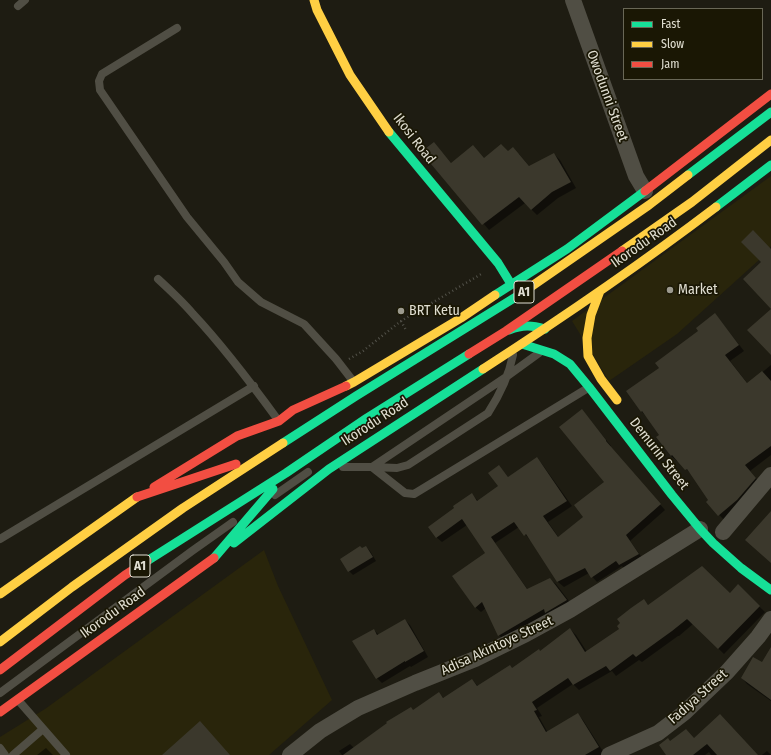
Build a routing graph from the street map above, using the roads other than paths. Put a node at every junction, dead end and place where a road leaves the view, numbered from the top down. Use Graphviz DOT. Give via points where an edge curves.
graph roads {
  1 [pos="25,0"];
  2 [pos="314,0"];
  3 [pos="573,0"];
  4 [pos="18,6"];
  5 [pos="178,28"];
  6 [pos="771,94"];
  7 [pos="771,112"];
  8 [pos="771,140"];
  9 [pos="771,165"];
  10 [pos="645,191"];
  11 [pos="696,212"];
  12 [pos="658,240"];
  13 [pos="158,279"];
  14 [pos="511,284"];
  15 [pos="600,291"];
  16 [pos="535,323"];
  17 [pos="545,329"];
  18 [pos="506,331"];
  19 [pos="522,344"];
  20 [pos="514,348"];
  21 [pos="543,350"];
  22 [pos="511,362"];
  23 [pos="498,371"];
  24 [pos="506,377"];
  25 [pos="602,379"];
  26 [pos="354,382"];
  27 [pos="254,386"];
  28 [pos="589,387"];
  29 [pos="621,405"];
  30 [pos="279,421"];
  31 [pos="265,454"];
  32 [pos="364,458"];
  33 [pos="351,466"];
  34 [pos="372,467"];
  35 [pos="313,469"];
  36 [pos="328,469"];
  37 [pos="286,473"];
  38 [pos="771,475"];
  39 [pos="138,497"];
  40 [pos="260,504"];
  41 [pos="700,529"];
  42 [pos="723,532"];
  43 [pos="0,539"];
  44 [pos="214,558"];
  45 [pos="771,590"];
  46 [pos="0,594"];
  47 [pos="771,619"];
  48 [pos="0,633"];
  49 [pos="0,642"];
  50 [pos="0,670"];
  51 [pos="0,693"];
  52 [pos="17,699"];
  53 [pos="0,712"];
  54 [pos="43,729"];
  55 [pos="0,748"];
  56 [pos="5,755"];
  57 [pos="13,755"];
  58 [pos="66,755"];
  59 [pos="290,755"];
  60 [pos="609,755"];
  1 -- 4 [label="lane"];
  2 -- 14 [label="main road, Ikosi Road" via="350,75 390,134 498,263"];
  3 -- 10 [label="street, Owodunni Street" via="636,176"];
  5 -- 26 [label="lane" via="102,74 99,81 100,90 187,216 238,282 261,302 304,324"];
  6 -- 10 [label="main road"];
  7 -- 31 [label="main road, Ikorodu Road / A1" via="649,205 517,297"];
  8 -- 18 [label="main road, Ikorodu Road / A1" via="692,202"];
  9 -- 15 [label="main road, Ikorodu Road"];
  10 -- 14 [label="main road" via="567,249"];
  11 -- 12 [label="lane"];
  13 -- 27 [label="lane" via="197,317"];
  14 -- 26 [label="main road"];
  15 -- 17 [label="main road, Ikorodu Road"];
  15 -- 25 [label="main road, Demurin Street" via="587,338 588,356"];
  16 -- 17 [label="main road"];
  16 -- 18 [label="main road"];
  16 -- 20 [label="lane" via="516,336"];
  17 -- 19 [label="main road, Ikorodu Road"];
  18 -- 37 [label="main road, Ikorodu Road / A1" via="367,418"];
  19 -- 20 [label="main road, Ikorodu Road"];
  19 -- 21 [label="main road, Demurin Street"];
  20 -- 22 [label="lane"];
  20 -- 36 [label="main road, Ikorodu Road"];
  21 -- 24 [label="lane"];
  21 -- 28 [label="main road, Demurin Street" via="570,364"];
  22 -- 23 [label="lane"];
  22 -- 24 [label="lane"];
  24 -- 34 [label="lane"];
  24 -- 34 [label="lane" via="488,413 408,465 397,468"];
  25 -- 28 [label="lane"];
  25 -- 29 [label="main road, Demurin Street"];
  26 -- 30 [label="main road" via="293,410"];
  27 -- 30 [label="lane"];
  27 -- 43 [label="lane"];
  28 -- 34 [label="lane" via="414,494 405,492"];
  28 -- 41 [label="main road, Demurin Street"];
  30 -- 39 [label="main road" via="237,436"];
  31 -- 39 [label="main road"];
  31 -- 48 [label="lane" via="172,508"];
  31 -- 49 [label="main road, Ikorodu Road / A1" via="183,508"];
  32 -- 33 [label="lane"];
  33 -- 34 [label="lane"];
  33 -- 36 [label="lane"];
  35 -- 40 [label="lane"];
  36 -- 44 [label="main road, Ikorodu Road"];
  37 -- 40 [label="main road"];
  37 -- 50 [label="main road, Ikorodu Road / A1" via="125,575"];
  38 -- 42 [label="street"];
  39 -- 46 [label="main road"];
  40 -- 44 [label="main road"];
  40 -- 51 [label="lane"];
  41 -- 45 [label="main road, Demurin Street" via="741,568"];
  41 -- 59 [label="street, Adisa Akintoye Street" via="570,610 526,634 475,659 358,708"];
  44 -- 52 [label="main road, Ikorodu Road"];
  47 -- 60 [label="street, Fadiya Street" via="727,672 684,713 658,733"];
  52 -- 53 [label="main road, Ikorodu Road"];
  52 -- 54 [label="lane"];
  54 -- 57 [label="lane"];
  54 -- 58 [label="lane"];
  55 -- 56 [label="lane"];
}
